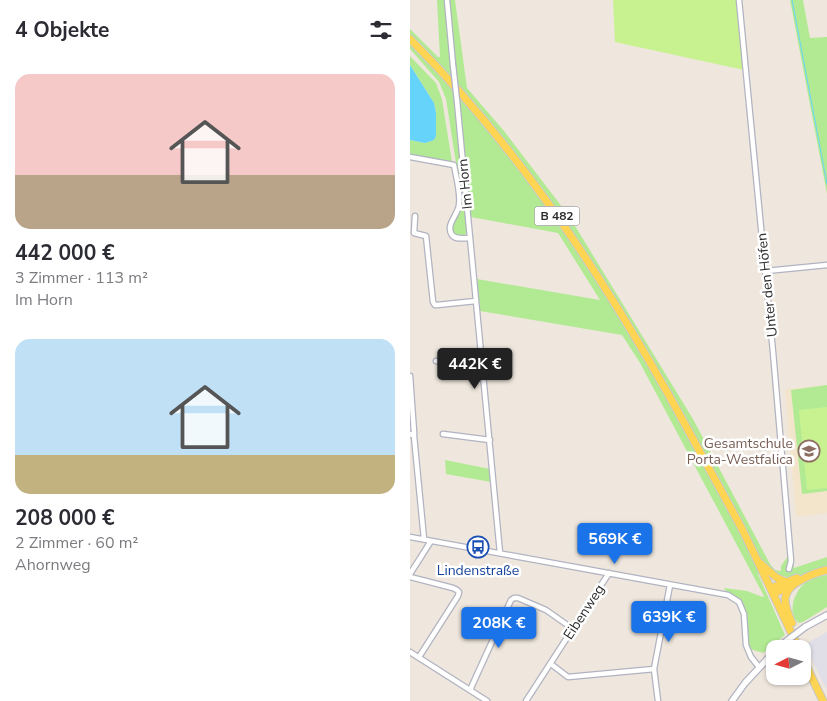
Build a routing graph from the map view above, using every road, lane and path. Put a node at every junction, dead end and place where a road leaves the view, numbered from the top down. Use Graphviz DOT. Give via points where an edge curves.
graph roads {
  1 [pos="447,0"];
  2 [pos="739,0"];
  3 [pos="410,39"];
  4 [pos="410,157"];
  5 [pos="415,216"];
  6 [pos="470,238"];
  7 [pos="827,265"];
  8 [pos="766,271"];
  9 [pos="476,301"];
  10 [pos="436,361"];
  11 [pos="483,369"];
  12 [pos="410,376"];
  13 [pos="410,387"];
  14 [pos="443,434"];
  15 [pos="412,435"];
  16 [pos="490,440"];
  17 [pos="410,537"];
  18 [pos="424,539"];
  19 [pos="431,541"];
  20 [pos="500,553"];
  21 [pos="758,562"];
  22 [pos="789,569"];
  23 [pos="827,570"];
  24 [pos="609,573"];
  25 [pos="410,576"];
  26 [pos="789,583"];
  27 [pos="670,585"];
  28 [pos="772,591"];
  29 [pos="827,615"];
  30 [pos="573,629"];
  31 [pos="794,639"];
  32 [pos="789,640"];
  33 [pos="410,652"];
  34 [pos="419,657"];
  35 [pos="766,660"];
  36 [pos="551,664"];
  37 [pos="759,667"];
  38 [pos="654,669"];
  39 [pos="811,676"];
  40 [pos="470,690"];
  41 [pos="487,701"];
  42 [pos="526,701"];
  43 [pos="658,701"];
  44 [pos="732,701"];
  45 [pos="823,701"];
  1 -- 6 [label="street, Im Horn, bridge"];
  2 -- 8 [label="street, Unter den Höfen"];
  3 -- 21 [label="main road, B 482" via="499,139 596,273 666,390"];
  4 -- 6 [label="street" via="454,165 460,204 450,232 455,238"];
  5 -- 9 [label="street" via="414,234 426,236 433,302 437,305"];
  6 -- 9 [label="street, Im Horn"];
  7 -- 8 [label="street"];
  8 -- 22 [label="street, Unter den Höfen" via="791,561"];
  9 -- 11 [label="street, Im Horn"];
  10 -- 11 [label="street"];
  11 -- 16 [label="street, Im Horn"];
  12 -- 13 [label="street"];
  13 -- 15 [label="street"];
  14 -- 16 [label="street"];
  15 -- 18 [label="street"];
  16 -- 20 [label="street, Im Horn"];
  17 -- 18 [label="street"];
  18 -- 19 [label="street"];
  19 -- 20 [label="street"];
  19 -- 25 [label="street"];
  20 -- 24 [label="street"];
  21 -- 26 [label="main road" via="777,578"];
  21 -- 28 [label="main road, B 482"];
  23 -- 26 [label="main road"];
  24 -- 27 [label="street"];
  24 -- 30 [label="street, Eibenweg"];
  25 -- 34 [label="street" via="459,592"];
  26 -- 28 [label="main road"];
  26 -- 31 [label="main road" via="785,605"];
  27 -- 37 [label="street" via="728,595 739,602 744,614 746,645"];
  27 -- 38 [label="street"];
  28 -- 31 [label="main road, B 482"];
  29 -- 32 [label="street, bridge"];
  30 -- 36 [label="street, Eibenweg"];
  30 -- 40 [label="street" via="546,610 514,598"];
  33 -- 34 [label="street"];
  34 -- 40 [label="street"];
  35 -- 37 [label="street"];
  36 -- 38 [label="street" via="568,677"];
  36 -- 42 [label="street, Eibenweg"];
  37 -- 44 [label="street"];
  38 -- 43 [label="street"];
  39 -- 45 [label="main road"];
  40 -- 41 [label="street"];
}
